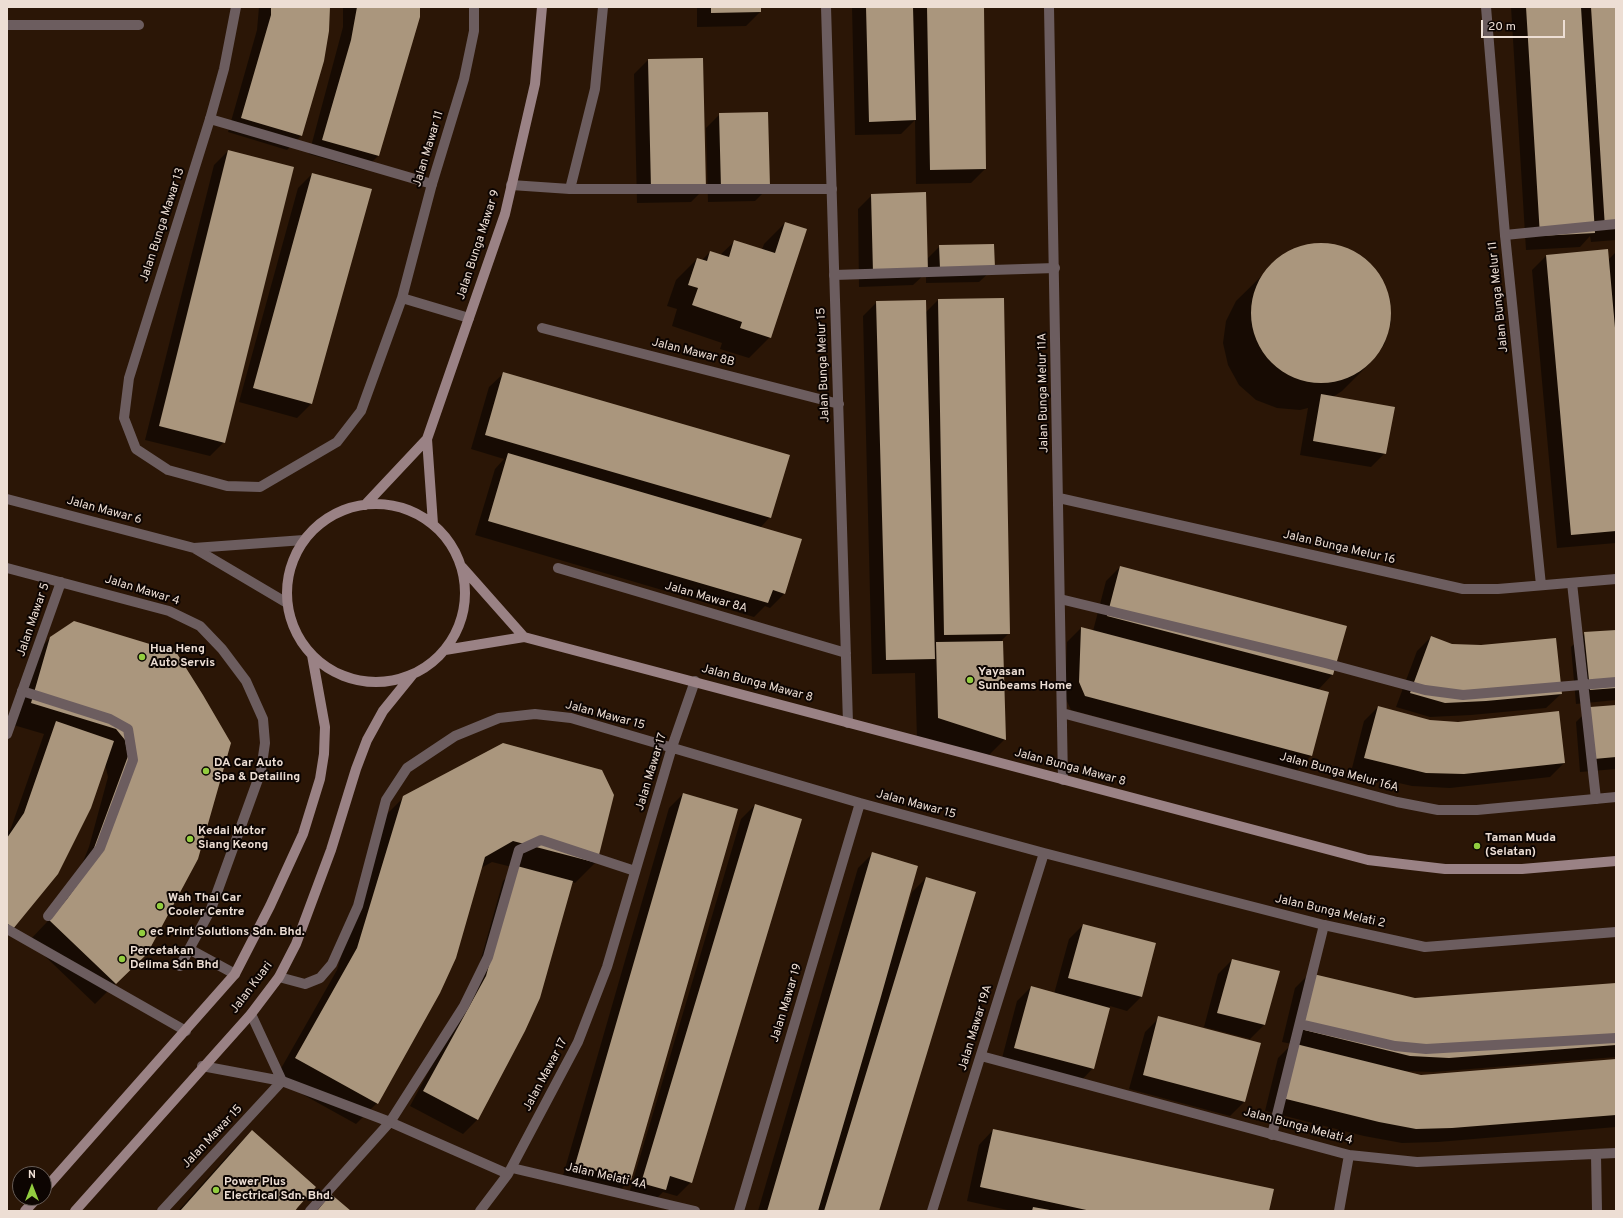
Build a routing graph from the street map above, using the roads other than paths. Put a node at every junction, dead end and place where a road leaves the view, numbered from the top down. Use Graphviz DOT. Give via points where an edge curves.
graph roads {
  1 [pos="236,7"];
  2 [pos="474,7"];
  3 [pos="542,7"];
  4 [pos="603,7"];
  5 [pos="826,7"];
  6 [pos="1049,7"];
  7 [pos="1486,7"];
  8 [pos="139,24"];
  9 [pos="7,25"];
  10 [pos="210,119"];
  11 [pos="432,184"];
  12 [pos="511,185"];
  13 [pos="570,190"];
  14 [pos="832,190"];
  15 [pos="1616,224"];
  16 [pos="1505,234"];
  17 [pos="1055,268"];
  18 [pos="834,275"];
  19 [pos="402,298"];
  20 [pos="469,318"];
  21 [pos="542,328"];
  22 [pos="839,404"];
  23 [pos="427,438"];
  24 [pos="260,487"];
  25 [pos="1058,498"];
  26 [pos="7,499"];
  27 [pos="365,505"];
  28 [pos="433,524"];
  29 [pos="304,540"];
  30 [pos="194,548"];
  31 [pos="461,566"];
  32 [pos="7,568"];
  33 [pos="558,568"];
  34 [pos="1616,579"];
  35 [pos="61,582"];
  36 [pos="1572,584"];
  37 [pos="1542,585"];
  38 [pos="1060,599"];
  39 [pos="287,602"];
  40 [pos="524,637"];
  41 [pos="445,650"];
  42 [pos="846,653"];
  43 [pos="312,656"];
  44 [pos="413,674"];
  45 [pos="695,681"];
  46 [pos="1616,682"];
  47 [pos="1583,685"];
  48 [pos="22,691"];
  49 [pos="1062,713"];
  50 [pos="848,723"];
  51 [pos="7,734"];
  52 [pos="672,748"];
  53 [pos="1063,780"];
  54 [pos="1616,797"];
  55 [pos="1596,799"];
  56 [pos="860,803"];
  57 [pos="1044,853"];
  58 [pos="1616,861"];
  59 [pos="635,871"];
  60 [pos="48,916"];
  61 [pos="1324,925"];
  62 [pos="7,929"];
  63 [pos="1616,932"];
  64 [pos="189,949"];
  65 [pos="180,966"];
  66 [pos="235,974"];
  67 [pos="279,978"];
  68 [pos="250,1014"];
  69 [pos="1300,1024"];
  70 [pos="186,1031"];
  71 [pos="1616,1038"];
  72 [pos="982,1056"];
  73 [pos="202,1066"];
  74 [pos="282,1081"];
  75 [pos="390,1122"];
  76 [pos="1272,1134"];
  77 [pos="1616,1153"];
  78 [pos="1349,1155"];
  79 [pos="1596,1155"];
  80 [pos="510,1171"];
  81 [pos="52,1181"];
  82 [pos="75,1211"];
  83 [pos="162,1211"];
  84 [pos="310,1211"];
  85 [pos="480,1211"];
  86 [pos="695,1211"];
  87 [pos="739,1211"];
  88 [pos="932,1211"];
  89 [pos="1338,1211"];
  90 [pos="1597,1211"];
  1 -- 10 [label="street, Jalan Bunga Mawar 13" via="224,69"];
  2 -- 11 [label="street, Jalan Mawar 11" via="474,32 464,79"];
  3 -- 12 [label="street, Jalan Bunga Mawar 9" via="534,84"];
  4 -- 13 [label="street" via="595,89"];
  5 -- 14 [label="street, Jalan Bunga Melur 15"];
  6 -- 17 [label="street, Jalan Bunga Melur 11A"];
  7 -- 16 [label="street, Jalan Bunga Melur 11"];
  8 -- 9 [label="street"];
  10 -- 11 [label="street"];
  10 -- 24 [label="street, Jalan Bunga Mawar 13" via="129,378 124,418 136,449 168,470 227,486"];
  11 -- 19 [label="street, Jalan Mawar 11"];
  12 -- 13 [label="street"];
  12 -- 20 [label="street, Jalan Bunga Mawar 9" via="505,214"];
  13 -- 14 [label="street"];
  14 -- 18 [label="street, Jalan Bunga Melur 15"];
  15 -- 16 [label="street"];
  16 -- 37 [label="street, Jalan Bunga Melur 11"];
  17 -- 18 [label="street"];
  17 -- 25 [label="street, Jalan Bunga Melur 11A"];
  18 -- 22 [label="street, Jalan Bunga Melur 15"];
  19 -- 20 [label="street"];
  19 -- 24 [label="street, Jalan Mawar 11" via="361,411 337,442"];
  20 -- 23 [label="street, Jalan Bunga Mawar 9"];
  21 -- 22 [label="street, Jalan Mawar 8B"];
  22 -- 42 [label="street, Jalan Bunga Melur 15"];
  23 -- 27 [label="street, Jalan Bunga Mawar 9"];
  23 -- 28 [label="street, Jalan Bunga Mawar 9"];
  25 -- 37 [label="street, Jalan Bunga Melur 16" via="1464,589"];
  25 -- 38 [label="street, Jalan Bunga Melur 11A"];
  26 -- 30 [label="street, Jalan Mawar 6"];
  27 -- 28 [label="street" via="389,505 413,512"];
  27 -- 29 [label="street" via="342,511 326,520"];
  28 -- 31 [label="street" via="450,544"];
  29 -- 30 [label="street, Jalan Mawar 6"];
  29 -- 39 [label="street" via="293,559 287,581"];
  30 -- 39 [label="street, Jalan Mawar 6"];
  31 -- 40 [label="street"];
  31 -- 41 [label="street" via="465,596 460,624"];
  32 -- 35 [label="street, Jalan Mawar 4"];
  33 -- 42 [label="street, Jalan Mawar 8A"];
  34 -- 36 [label="street, Jalan Bunga Melur 16"];
  35 -- 48 [label="street, Jalan Mawar 5"];
  35 -- 64 [label="street, Jalan Mawar 4" via="169,611 200,626 222,648 246,682 263,719 266,743 261,771 211,909"];
  36 -- 37 [label="street, Jalan Bunga Melur 16"];
  36 -- 47 [label="street"];
  38 -- 47 [label="street" via="1325,663 1425,690 1462,694"];
  38 -- 49 [label="street, Jalan Bunga Melur 11A"];
  39 -- 43 [label="street" via="295,631"];
  40 -- 41 [label="street, Jalan Bunga Mawar 8"];
  40 -- 45 [label="street, Jalan Bunga Mawar 8"];
  41 -- 44 [label="street" via="430,664"];
  42 -- 50 [label="street, Jalan Bunga Melur 15"];
  43 -- 44 [label="street" via="334,672 359,681 386,682"];
  43 -- 66 [label="street, Jalan Kuari" via="325,727 320,779 303,834"];
  44 -- 67 [label="street, Jalan Kuari" via="383,711 367,740 331,850 296,944"];
  45 -- 50 [label="street, Jalan Bunga Mawar 8"];
  45 -- 52 [label="street, Jalan Mawar 17"];
  46 -- 47 [label="street"];
  47 -- 55 [label="street"];
  48 -- 51 [label="street, Jalan Mawar 5"];
  48 -- 60 [label="street" via="110,719 128,729 133,760 100,848"];
  49 -- 53 [label="street, Jalan Bunga Melur 11A"];
  49 -- 55 [label="street, Jalan Bunga Melur 16A" via="1397,802 1438,810 1478,810"];
  50 -- 53 [label="street, Jalan Bunga Mawar 8"];
  52 -- 56 [label="street, Jalan Mawar 15"];
  52 -- 59 [label="street, Jalan Mawar 17"];
  52 -- 67 [label="street, Jalan Mawar 15" via="571,718 535,714 499,718 455,736 406,768 386,800 358,906 332,964 320,978 305,984"];
  53 -- 58 [label="street, Jalan Bunga Mawar 8" via="1368,860 1445,869 1522,869"];
  54 -- 55 [label="street, Jalan Bunga Melur 16A"];
  56 -- 57 [label="street, Jalan Mawar 15"];
  56 -- 87 [label="street, Jalan Mawar 19"];
  57 -- 61 [label="street, Jalan Bunga Melati 2"];
  57 -- 72 [label="street, Jalan Mawar 19A"];
  59 -- 75 [label="street" via="541,840 519,850 488,958 464,1006"];
  59 -- 80 [label="street, Jalan Mawar 17" via="607,967 578,1042"];
  61 -- 63 [label="street, Jalan Bunga Melati 2" via="1425,947"];
  61 -- 69 [label="street"];
  62 -- 70 [label="street"];
  64 -- 65 [label="street, Jalan Mawar 4"];
  64 -- 66 [label="street"];
  66 -- 70 [label="street, Jalan Kuari"];
  67 -- 68 [label="street, Jalan Kuari"];
  68 -- 73 [label="street, Jalan Kuari"];
  68 -- 74 [label="street"];
  69 -- 71 [label="street" via="1395,1046 1426,1048"];
  69 -- 76 [label="street"];
  70 -- 81 [label="street, Jalan Kuari"];
  72 -- 76 [label="street, Jalan Bunga Melati 4"];
  72 -- 88 [label="street, Jalan Mawar 19A"];
  73 -- 74 [label="street"];
  73 -- 82 [label="street, Jalan Kuari"];
  74 -- 75 [label="street"];
  74 -- 83 [label="street, Jalan Mawar 15"];
  75 -- 80 [label="street"];
  75 -- 84 [label="street"];
  76 -- 78 [label="street, Jalan Bunga Melati 4"];
  77 -- 79 [label="street, Jalan Bunga Melati 4"];
  78 -- 79 [label="street, Jalan Bunga Melati 4" via="1417,1162"];
  78 -- 89 [label="street"];
  79 -- 90 [label="street"];
  80 -- 85 [label="street, Jalan Mawar 17"];
  80 -- 86 [label="street, Jalan Melati 4A"];
}
